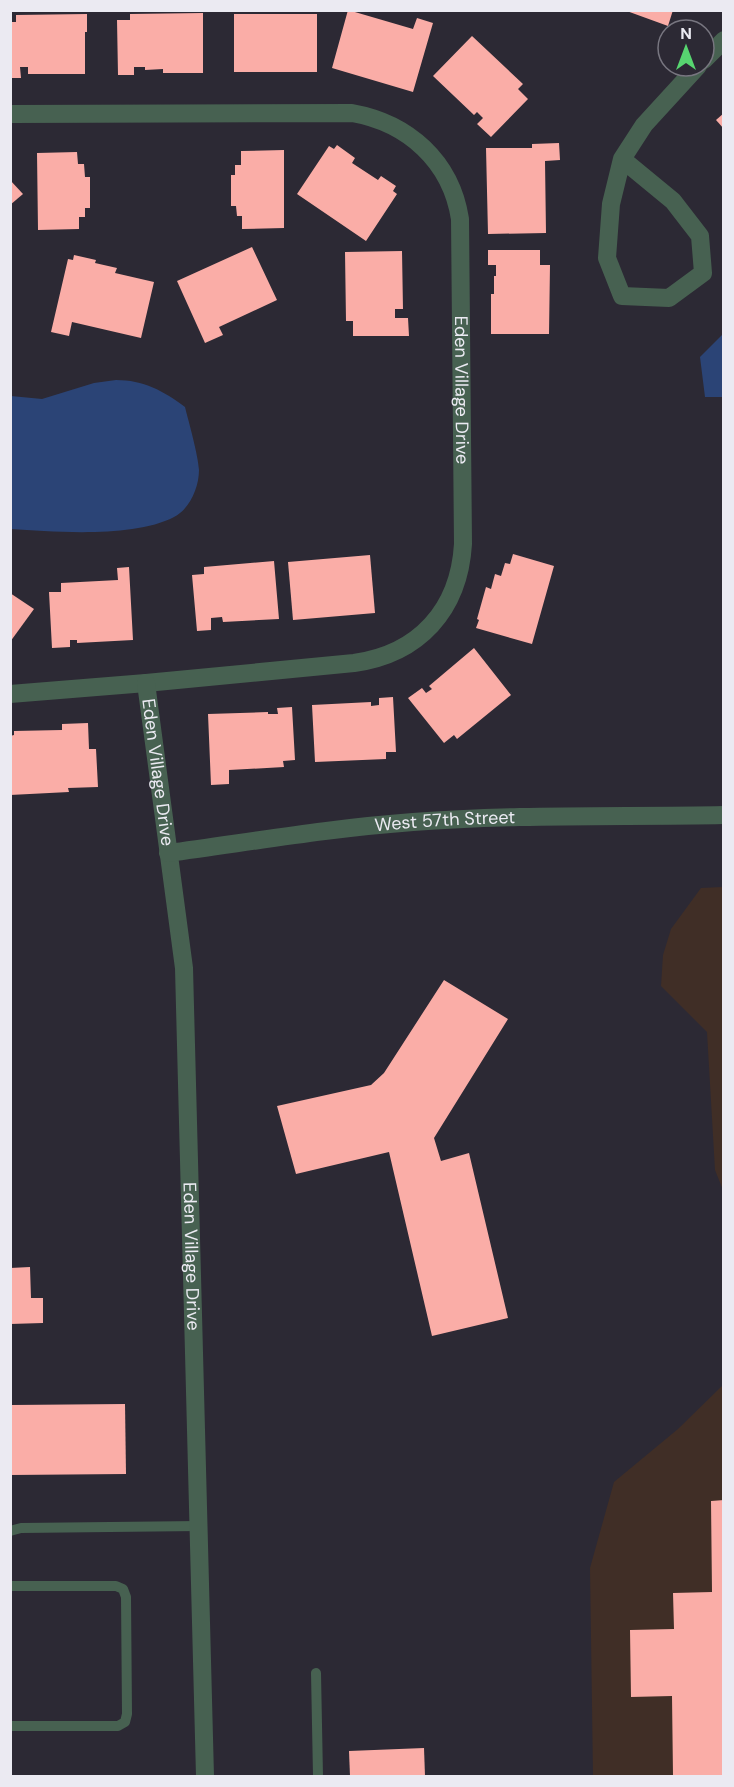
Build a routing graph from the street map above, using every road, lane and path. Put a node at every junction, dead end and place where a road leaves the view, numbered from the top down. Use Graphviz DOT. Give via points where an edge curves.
graph roads {
  1 [pos="687,78"];
  2 [pos="10,114"];
  3 [pos="622,159"];
  4 [pos="146,683"];
  5 [pos="10,694"];
  6 [pos="723,815"];
  7 [pos="168,853"];
  8 [pos="199,1526"];
  9 [pos="10,1531"];
  10 [pos="10,1586"];
  11 [pos="316,1673"];
  12 [pos="10,1726"];
  13 [pos="205,1776"];
  14 [pos="318,1776"];
  1 -- 3 [label="street" via="644,125"];
  2 -- 4 [label="street, Eden Village Drive" via="352,113 400,129 420,143 437,161 455,195 460,219 463,544 457,581 440,615 413,642 391,654 354,663"];
  3 -- 3 [label="street" via="673,201 700,236 703,273 669,298 622,296 608,258 611,204"];
  4 -- 5 [label="street"];
  4 -- 7 [label="street, Eden Village Drive"];
  6 -- 7 [label="street, West 57th Street" via="415,822"];
  7 -- 8 [label="street, Eden Village Drive" via="184,968"];
  8 -- 9 [label="lane"];
  8 -- 13 [label="street, Eden Village Drive"];
  10 -- 12 [label="lane" via="123,1589 127,1714 125,1722 118,1726"];
  11 -- 14 [label="lane"];
}
